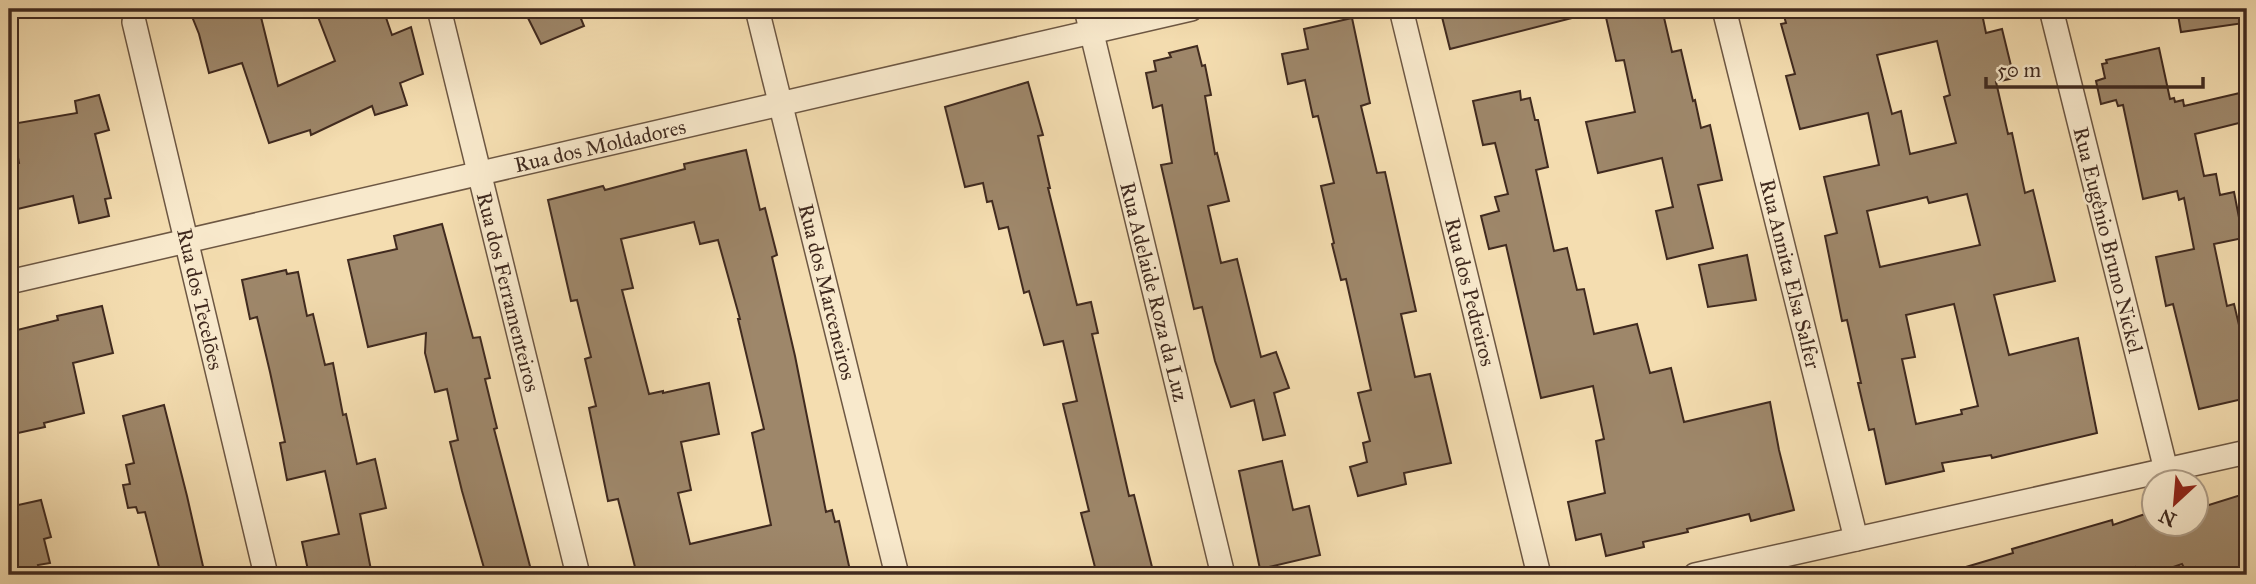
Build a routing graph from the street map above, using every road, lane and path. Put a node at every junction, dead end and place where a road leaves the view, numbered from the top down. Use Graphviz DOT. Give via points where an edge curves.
graph roads {
  1 [pos="439,9"];
  2 [pos="757,9"];
  3 [pos="1086,9"];
  4 [pos="1191,9"];
  5 [pos="1401,9"];
  6 [pos="1724,9"];
  7 [pos="2051,9"];
  8 [pos="134,22"];
  9 [pos="1091,32"];
  10 [pos="780,104"];
  11 [pos="479,173"];
  12 [pos="186,242"];
  13 [pos="9,282"];
  14 [pos="2247,452"];
  15 [pos="2165,468"];
  16 [pos="2174,468"];
  17 [pos="2140,476"];
  18 [pos="1856,539"];
  19 [pos="266,575"];
  20 [pos="578,575"];
  21 [pos="897,575"];
  22 [pos="1223,575"];
  23 [pos="1539,575"];
  24 [pos="1695,575"];
  1 -- 11 [label="street, Rua dos Ferramenteiros"];
  2 -- 10 [label="street, Rua dos Marceneiros"];
  3 -- 9 [label="street, Rua Adelaide Roza da Luz"];
  4 -- 9 [label="street, Rua dos Moldadores"];
  5 -- 23 [label="street, Rua dos Pedreiros"];
  6 -- 18 [label="street, Rua Annita Elsa Salfer"];
  7 -- 15 [label="street, Rua Eugênio Bruno Nickel"];
  8 -- 12 [label="street, Rua dos Tecelões"];
  9 -- 10 [label="street, Rua dos Moldadores"];
  9 -- 22 [label="street, Rua Adelaide Roza da Luz"];
  10 -- 11 [label="street, Rua dos Moldadores"];
  10 -- 21 [label="street, Rua dos Marceneiros"];
  11 -- 12 [label="street, Rua dos Moldadores"];
  11 -- 20 [label="street, Rua dos Ferramenteiros"];
  12 -- 13 [label="street, Rua dos Moldadores"];
  12 -- 19 [label="street, Rua dos Tecelões"];
  14 -- 16 [label="street"];
  17 -- 18 [label="street"];
  18 -- 24 [label="street"];
}
